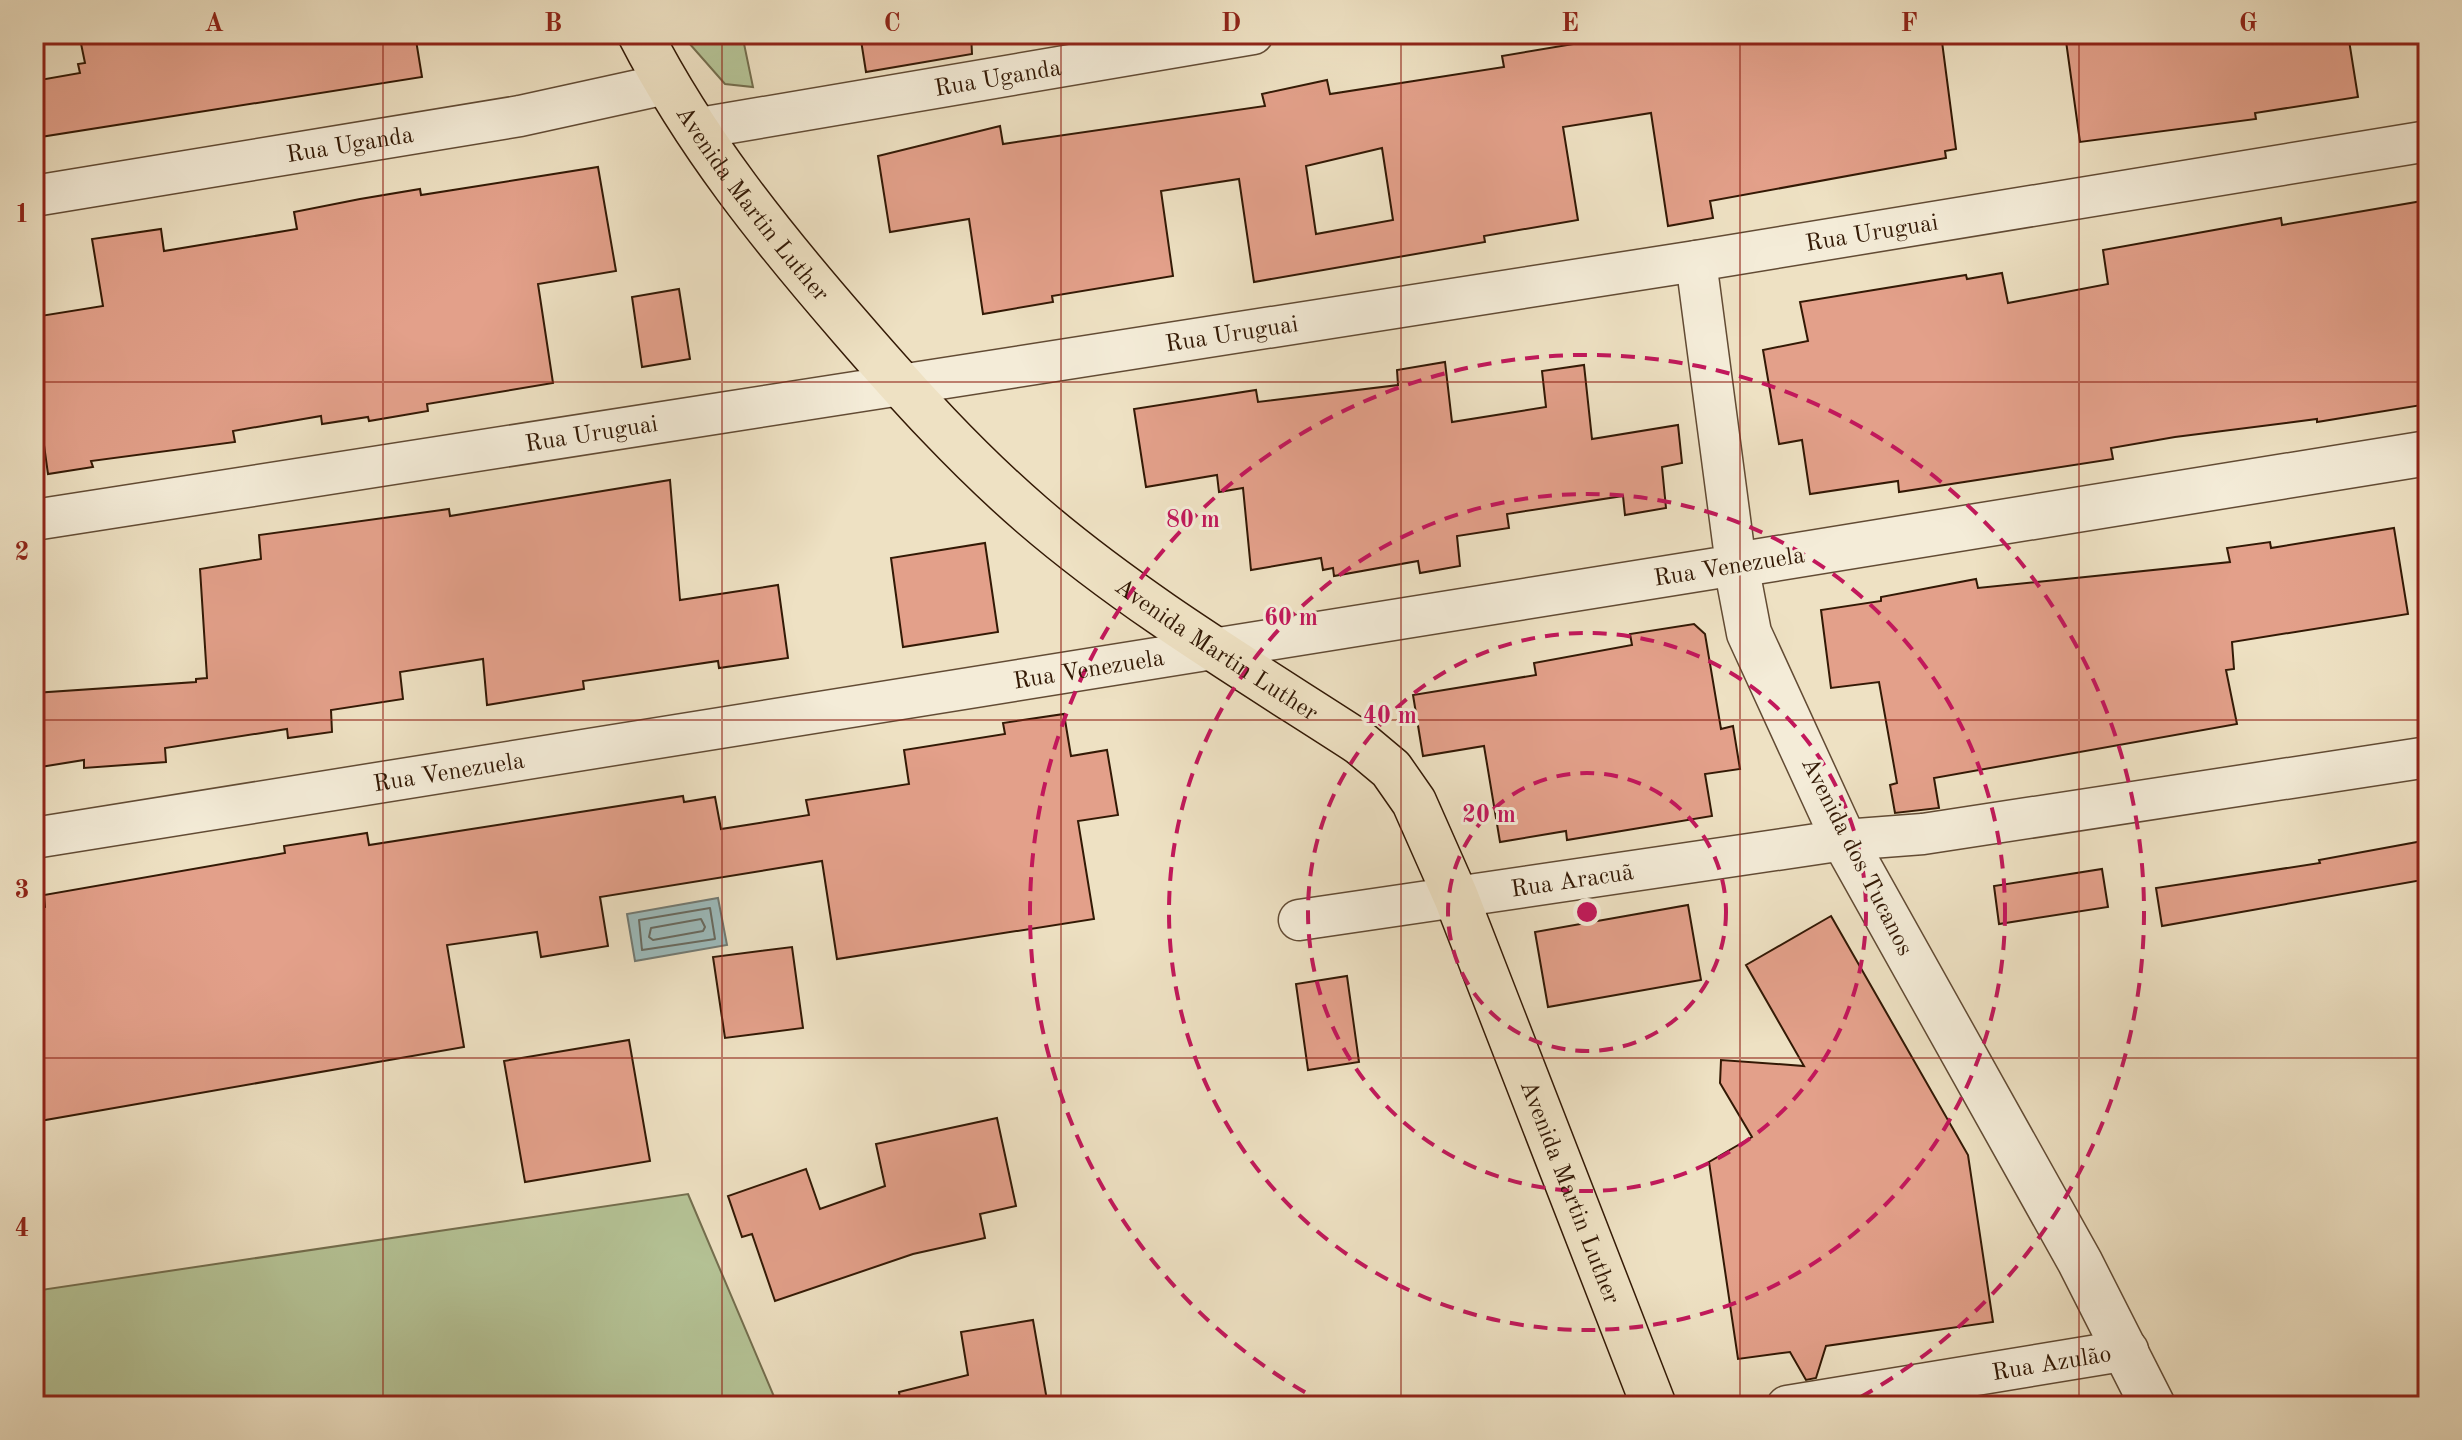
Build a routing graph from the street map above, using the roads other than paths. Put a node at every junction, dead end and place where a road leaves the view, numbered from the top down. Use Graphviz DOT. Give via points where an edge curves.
graph roads {
  1 [pos="640,34"];
  2 [pos="1253,34"];
  3 [pos="666,84"];
  4 [pos="694,129"];
  5 [pos="2428,141"];
  6 [pos="34,196"];
  7 [pos="1696,261"];
  8 [pos="900,385"];
  9 [pos="2428,453"];
  10 [pos="34,520"];
  11 [pos="1736,565"];
  12 [pos="1212,648"];
  13 [pos="2428,757"];
  14 [pos="34,838"];
  15 [pos="1844,840"];
  16 [pos="1456,897"];
  17 [pos="1299,920"];
  18 [pos="2128,1350"];
  19 [pos="1654,1406"];
  20 [pos="1787,1406"];
  21 [pos="2153,1406"];
  1 -- 3 [label="main road, Avenida Martin Luther"];
  2 -- 4 [label="street, Rua Uganda"];
  3 -- 4 [label="main road, Avenida Martin Luther"];
  3 -- 6 [label="street, Rua Uganda" via="520,116"];
  4 -- 8 [label="main road, Avenida Martin Luther" via="736,190"];
  5 -- 7 [label="street, Rua Uruguai"];
  7 -- 8 [label="street, Rua Uruguai"];
  7 -- 11 [label="street, Avenida dos Tucanos"];
  8 -- 10 [label="street, Rua Uruguai"];
  8 -- 12 [label="main road, Avenida Martin Luther" via="1033,516"];
  9 -- 11 [label="street, Rua Venezuela"];
  11 -- 12 [label="street, Rua Venezuela"];
  11 -- 15 [label="street, Avenida dos Tucanos" via="1749,633"];
  12 -- 14 [label="street, Rua Venezuela"];
  12 -- 16 [label="main road, Avenida Martin Luther" via="1360,743 1391,769 1414,802"];
  13 -- 15 [label="street, Rua Aracuã" via="1923,834"];
  15 -- 16 [label="street, Rua Aracuã"];
  15 -- 18 [label="street, Avenida dos Tucanos"];
  16 -- 17 [label="street, Rua Aracuã"];
  16 -- 19 [label="main road, Avenida Martin Luther"];
  18 -- 20 [label="street, Rua Azulão"];
  18 -- 21 [label="street, Avenida dos Tucanos"];
}
